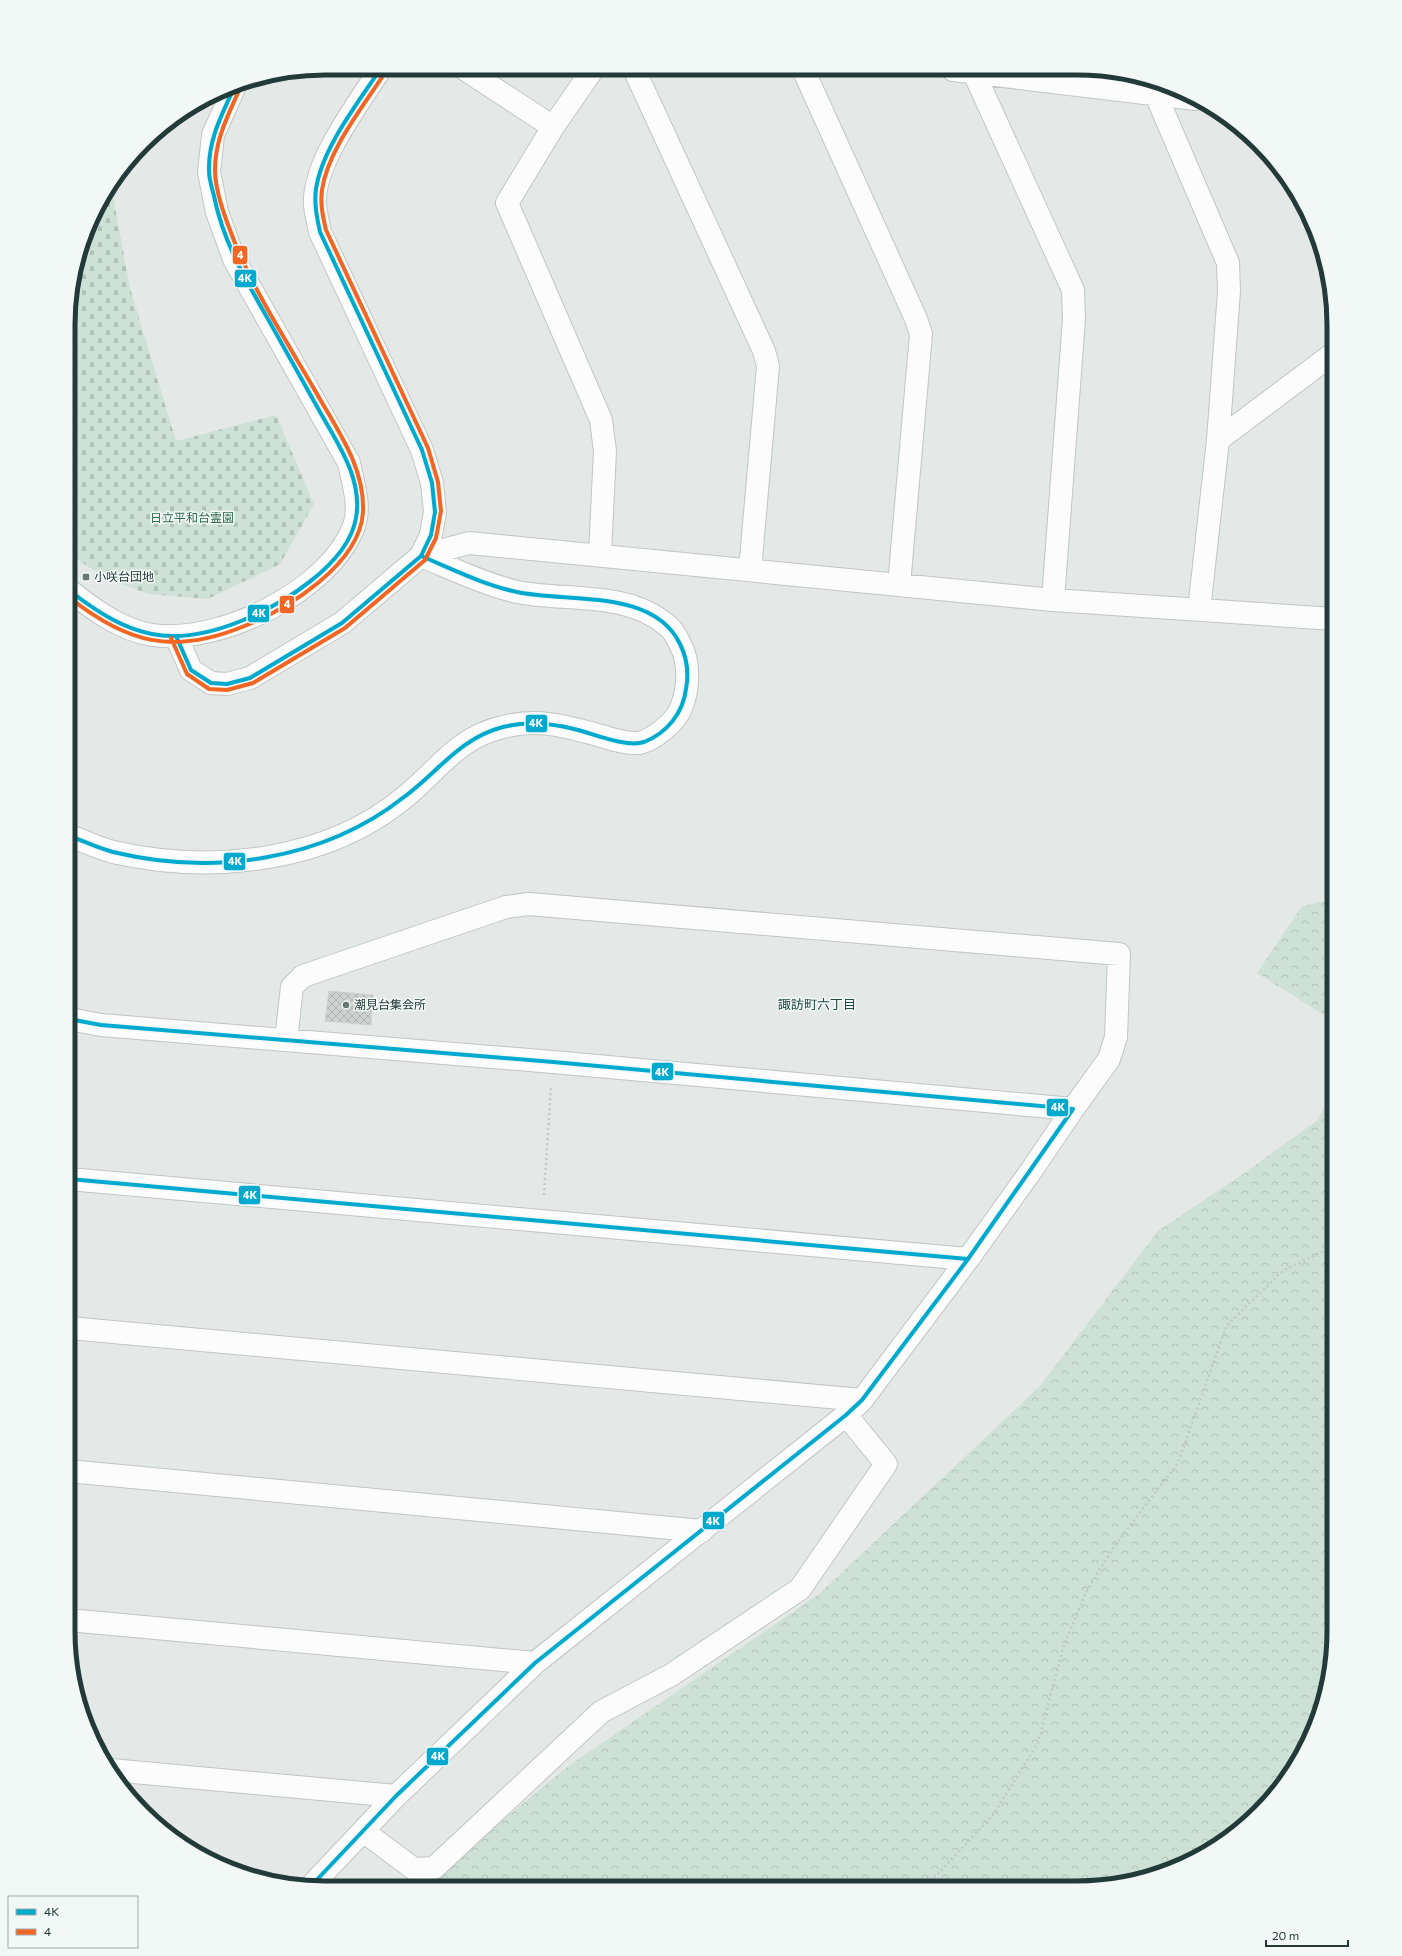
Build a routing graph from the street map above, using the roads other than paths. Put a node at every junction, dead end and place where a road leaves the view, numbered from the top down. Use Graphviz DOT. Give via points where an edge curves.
graph roads {
  1 [pos="377,75"];
  2 [pos="474,75"];
  3 [pos="589,75"];
  4 [pos="637,75"];
  5 [pos="806,75"];
  6 [pos="965,75"];
  7 [pos="994,75"];
  8 [pos="233,93"];
  9 [pos="1156,96"];
  10 [pos="1180,98"];
  11 [pos="553,127"];
  12 [pos="1327,358"];
  13 [pos="1218,440"];
  14 [pos="600,554"];
  15 [pos="421,556"];
  16 [pos="750,570"];
  17 [pos="899,585"];
  18 [pos="75,595"];
  19 [pos="1053,600"];
  20 [pos="1199,610"];
  21 [pos="1327,619"];
  22 [pos="176,636"];
  23 [pos="75,838"];
  24 [pos="75,1020"];
  25 [pos="286,1040"];
  26 [pos="1073,1109"];
  27 [pos="75,1180"];
  28 [pos="968,1259"];
  29 [pos="75,1329"];
  30 [pos="862,1400"];
  31 [pos="846,1416"];
  32 [pos="75,1472"];
  33 [pos="702,1531"];
  34 [pos="75,1621"];
  35 [pos="535,1663"];
  36 [pos="117,1770"];
  37 [pos="396,1796"];
  38 [pos="363,1831"];
  39 [pos="316,1880"];
  1 -- 15 [label="street" via="334,143 319,174 315,204 320,232 422,450 432,483 435,512 431,535"];
  2 -- 11 [label="street"];
  3 -- 11 [label="street"];
  4 -- 16 [label="street" via="768,366"];
  5 -- 17 [label="street" via="921,334"];
  6 -- 19 [label="street" via="1073,290 1074,319"];
  7 -- 9 [label="street"];
  8 -- 22 [label="street" via="213,135 209,172 217,212 234,259 349,463 356,495 354,525 342,548 327,566 285,600 256,617 216,629"];
  9 -- 10 [label="street"];
  9 -- 13 [label="street" via="1228,263 1229,291"];
  11 -- 14 [label="street" via="507,203 601,420 605,451"];
  12 -- 13 [label="street"];
  13 -- 20 [label="street"];
  14 -- 15 [label="street" via="469,543"];
  14 -- 16 [label="street"];
  15 -- 22 [label="street" via="342,623 250,678 227,684 211,683 191,670"];
  15 -- 23 [label="street" via="488,584 519,592 628,605 651,614 671,629 686,655 687,681 681,710 660,734 638,743 534,722 503,726 479,734 448,755 405,798 357,831 299,850 239,861 186,862 110,851"];
  16 -- 17 [label="street"];
  17 -- 19 [label="street"];
  18 -- 22 [label="street" via="97,612 125,626 151,635"];
  19 -- 20 [label="street"];
  20 -- 21 [label="street"];
  24 -- 25 [label="street" via="101,1025"];
  25 -- 26 [label="street"];
  25 -- 26 [label="street" via="292,987 303,976 506,906 529,904 1119,954 1116,1037 1109,1059"];
  26 -- 28 [label="street"];
  27 -- 28 [label="street"];
  28 -- 30 [label="street"];
  29 -- 30 [label="street"];
  30 -- 31 [label="street"];
  31 -- 33 [label="street"];
  31 -- 38 [label="street" via="886,1464 800,1590 671,1674 601,1712 434,1868 414,1869"];
  32 -- 33 [label="street"];
  33 -- 35 [label="street"];
  34 -- 35 [label="street"];
  35 -- 37 [label="street"];
  36 -- 37 [label="street"];
  37 -- 38 [label="street"];
  38 -- 39 [label="street"];
}
